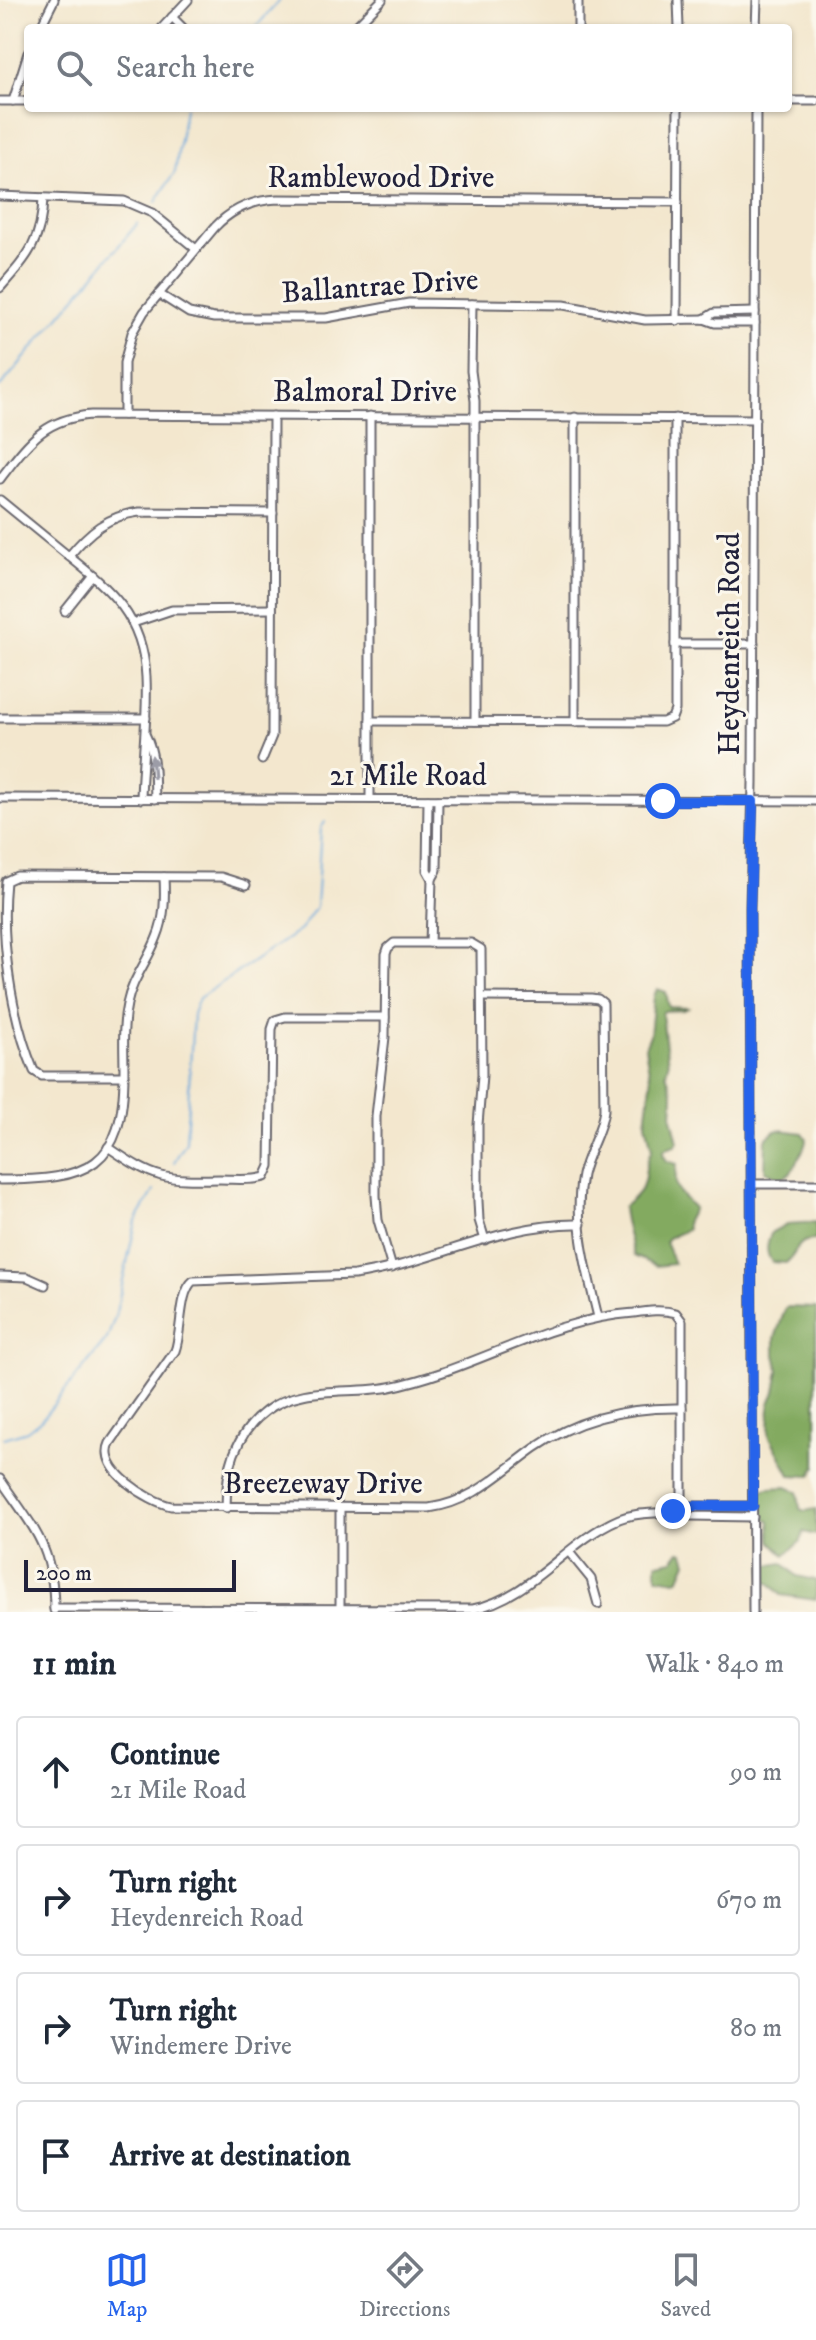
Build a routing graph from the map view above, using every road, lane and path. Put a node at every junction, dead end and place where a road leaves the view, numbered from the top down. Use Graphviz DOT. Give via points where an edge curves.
graph roads {
  1 [pos="54,0"];
  2 [pos="188,0"];
  3 [pos="382,0"];
  4 [pos="578,0"];
  5 [pos="678,0"];
  6 [pos="757,0"];
  7 [pos="172,17"];
  8 [pos="42,24"];
  9 [pos="166,24"];
  10 [pos="179,24"];
  11 [pos="358,24"];
  12 [pos="578,24"];
  13 [pos="679,24"];
  14 [pos="756,24"];
  15 [pos="24,66"];
  16 [pos="0,101"];
  17 [pos="13,101"];
  18 [pos="24,101"];
  19 [pos="792,101"];
  20 [pos="816,101"];
  21 [pos="678,112"];
  22 [pos="756,112"];
  23 [pos="0,196"];
  24 [pos="43,198"];
  25 [pos="678,202"];
  26 [pos="196,249"];
  27 [pos="0,288"];
  28 [pos="159,294"];
  29 [pos="472,304"];
  30 [pos="755,312"];
  31 [pos="704,319"];
  32 [pos="677,321"];
  33 [pos="755,323"];
  34 [pos="124,415"];
  35 [pos="273,416"];
  36 [pos="370,416"];
  37 [pos="475,417"];
  38 [pos="575,417"];
  39 [pos="675,418"];
  40 [pos="755,419"];
  41 [pos="0,479"];
  42 [pos="0,500"];
  43 [pos="273,513"];
  44 [pos="69,556"];
  45 [pos="93,576"];
  46 [pos="272,609"];
  47 [pos="65,611"];
  48 [pos="133,623"];
  49 [pos="675,644"];
  50 [pos="754,644"];
  51 [pos="0,718"];
  52 [pos="146,718"];
  53 [pos="370,721"];
  54 [pos="475,721"];
  55 [pos="575,722"];
  56 [pos="146,736"];
  57 [pos="262,760"];
  58 [pos="0,798"];
  59 [pos="141,799"];
  60 [pos="155,799"];
  61 [pos="370,799"];
  62 [pos="428,800"];
  63 [pos="438,800"];
  64 [pos="753,801"];
  65 [pos="816,801"];
  66 [pos="164,877"];
  67 [pos="432,879"];
  68 [pos="246,885"];
  69 [pos="1,940"];
  70 [pos="430,943"];
  71 [pos="483,997"];
  72 [pos="385,1017"];
  73 [pos="124,1076"];
  74 [pos="108,1147"];
  75 [pos="0,1180"];
  76 [pos="752,1184"];
  77 [pos="816,1184"];
  78 [pos="581,1224"];
  79 [pos="485,1240"];
  80 [pos="392,1268"];
  81 [pos="0,1276"];
  82 [pos="45,1285"];
  83 [pos="598,1317"];
  84 [pos="682,1408"];
  85 [pos="0,1479"];
  86 [pos="753,1506"];
  87 [pos="226,1508"];
  88 [pos="340,1508"];
  89 [pos="682,1511"];
  90 [pos="753,1517"];
  91 [pos="569,1552"];
  92 [pos="598,1604"];
  93 [pos="340,1609"];
  94 [pos="54,1610"];
  95 [pos="473,1610"];
  96 [pos="753,1612"];
  1 -- 8 [label="street"];
  2 -- 7 [label="street"];
  3 -- 11 [label="street"];
  4 -- 12 [label="street"];
  5 -- 13 [label="street"];
  6 -- 14 [label="street"];
  7 -- 9 [label="street"];
  7 -- 10 [label="street"];
  15 -- 17 [label="street"];
  16 -- 17 [label="street"];
  17 -- 18 [label="street"];
  19 -- 20 [label="street"];
  21 -- 25 [label="street"];
  22 -- 30 [label="street, Heydenreich Road"];
  23 -- 24 [label="street"];
  24 -- 26 [label="street" via="133,203"];
  24 -- 27 [label="street" via="36,241"];
  25 -- 26 [label="street, Ramblewood Drive" via="270,199 228,215"];
  25 -- 32 [label="street"];
  26 -- 28 [label="street, Ramblewood Drive"];
  28 -- 29 [label="street, Ballantrae Drive" via="189,313 214,318 326,318 400,304"];
  28 -- 34 [label="street, Ramblewood Drive" via="129,340"];
  29 -- 32 [label="street, Ballantrae Drive" via="564,305"];
  29 -- 37 [label="street"];
  30 -- 31 [label="street, Ballantrae Drive" via="714,313"];
  30 -- 33 [label="street, Heydenreich Road"];
  31 -- 32 [label="street, Ballantrae Drive"];
  31 -- 33 [label="street, Ballantrae Drive"];
  33 -- 40 [label="street, Heydenreich Road"];
  34 -- 35 [label="street, Balmoral Drive"];
  34 -- 41 [label="street, Balmoral Drive" via="56,422 36,435"];
  35 -- 36 [label="street, Balmoral Drive"];
  35 -- 43 [label="street"];
  36 -- 37 [label="street, Balmoral Drive"];
  36 -- 53 [label="street"];
  37 -- 38 [label="street, Balmoral Drive"];
  37 -- 54 [label="street"];
  38 -- 39 [label="street, Balmoral Drive"];
  38 -- 55 [label="street"];
  39 -- 40 [label="street, Balmoral Drive"];
  39 -- 49 [label="street"];
  40 -- 50 [label="street, Heydenreich Road"];
  42 -- 44 [label="street"];
  43 -- 44 [label="street" via="122,515 98,526"];
  43 -- 46 [label="street"];
  44 -- 45 [label="street"];
  45 -- 47 [label="street"];
  45 -- 48 [label="street" via="114,594"];
  46 -- 48 [label="street" via="172,610"];
  46 -- 57 [label="street" via="272,736"];
  48 -- 52 [label="street" via="145,668"];
  49 -- 50 [label="street"];
  49 -- 55 [label="street" via="672,718"];
  50 -- 64 [label="street, Heydenreich Road"];
  51 -- 52 [label="street"];
  52 -- 56 [label="street"];
  53 -- 54 [label="street"];
  53 -- 61 [label="street"];
  54 -- 55 [label="street"];
  56 -- 59 [label="street"];
  60 -- 56 [label="street, one-way"];
  58 -- 59 [label="street, 21 Mile Road"];
  59 -- 60 [label="street, 21 Mile Road"];
  60 -- 61 [label="street, 21 Mile Road"];
  61 -- 62 [label="street, 21 Mile Road"];
  62 -- 63 [label="street, 21 Mile Road"];
  62 -- 67 [label="street" via="427,870"];
  63 -- 64 [label="street, 21 Mile Road"];
  63 -- 67 [label="street" via="437,870"];
  64 -- 65 [label="street, 21 Mile Road"];
  64 -- 76 [label="street, Heydenreich Road"];
  66 -- 68 [label="street" via="221,877"];
  66 -- 69 [label="street" via="8,878"];
  66 -- 73 [label="street" via="160,930 127,1001"];
  67 -- 70 [label="street"];
  69 -- 73 [label="street" via="9,991 36,1073"];
  70 -- 71 [label="street" via="479,946"];
  70 -- 72 [label="street" via="389,946"];
  71 -- 78 [label="street" via="601,1001 604,1110 583,1171"];
  71 -- 79 [label="street" via="478,1201"];
  72 -- 74 [label="street" via="275,1020 267,1175 161,1178"];
  72 -- 80 [label="street" via="376,1116 376,1204"];
  73 -- 74 [label="street" via="122,1119"];
  74 -- 75 [label="street" via="73,1174"];
  76 -- 77 [label="street"];
  76 -- 86 [label="street, Heydenreich Road"];
  78 -- 79 [label="street" via="537,1226"];
  78 -- 83 [label="street"];
  79 -- 80 [label="street"];
  80 -- 87 [label="street, Breezeway Drive" via="342,1277 198,1281 186,1289 175,1351 107,1451 128,1484 155,1502"];
  81 -- 82 [label="street" via="27,1277"];
  83 -- 84 [label="street" via="665,1311 679,1315"];
  83 -- 87 [label="street" via="412,1382 306,1394 277,1404 252,1423 236,1449 227,1477"];
  84 -- 88 [label="street, Breezeway Drive" via="625,1411 578,1424 480,1490 447,1505"];
  84 -- 89 [label="street"];
  85 -- 94 [label="street" via="47,1551"];
  86 -- 89 [label="street" via="691,1506"];
  86 -- 90 [label="street, Heydenreich Road"];
  87 -- 88 [label="street, Breezeway Drive"];
  88 -- 93 [label="street"];
  89 -- 90 [label="street" via="691,1516"];
  89 -- 91 [label="street" via="625,1517"];
  90 -- 96 [label="street, Heydenreich Road"];
  91 -- 92 [label="street" via="591,1579"];
  91 -- 95 [label="street" via="514,1594"];
  93 -- 94 [label="street"];
  93 -- 95 [label="street"];
}
